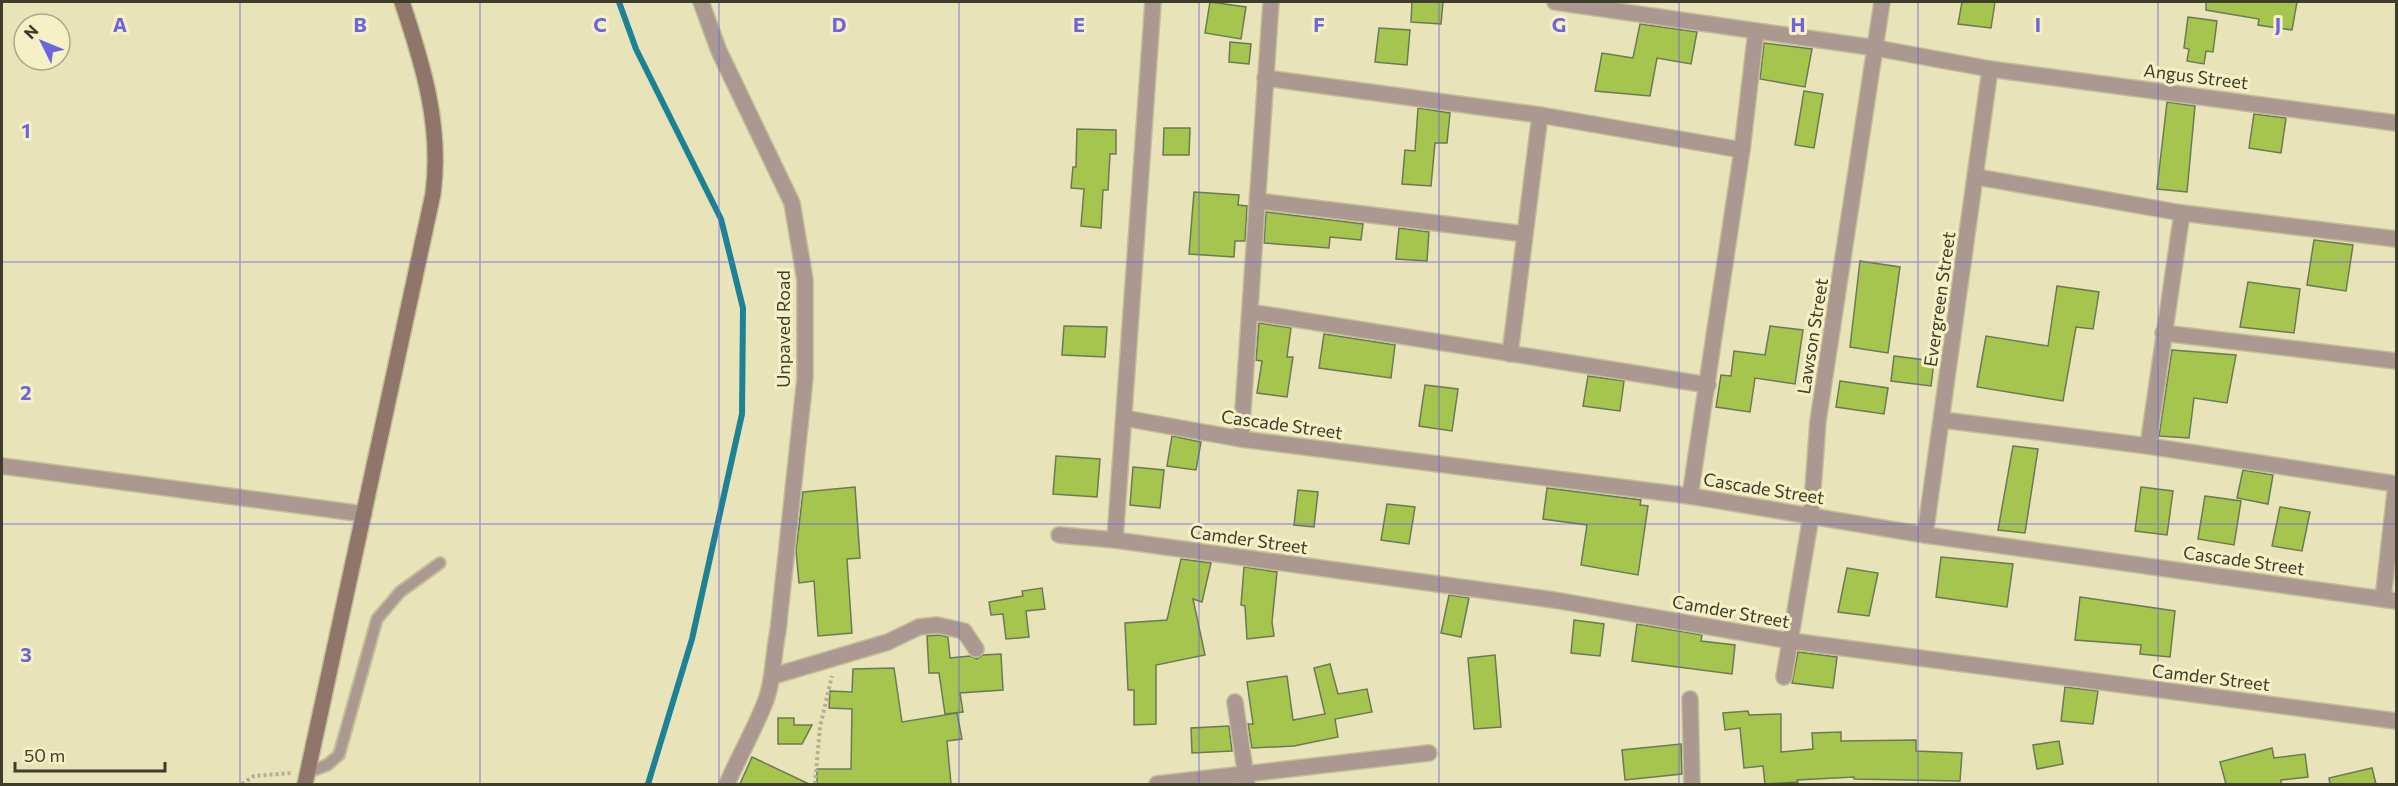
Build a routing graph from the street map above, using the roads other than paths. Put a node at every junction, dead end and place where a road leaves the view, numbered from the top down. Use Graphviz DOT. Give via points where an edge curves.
graph roads {
  1 [pos="402,2"];
  2 [pos="701,2"];
  3 [pos="1153,2"];
  4 [pos="1271,2"];
  5 [pos="1555,2"];
  6 [pos="1882,2"];
  7 [pos="1756,31"];
  8 [pos="1876,48"];
  9 [pos="1990,69"];
  10 [pos="1265,78"];
  11 [pos="1540,115"];
  12 [pos="2397,123"];
  13 [pos="1742,150"];
  14 [pos="1977,177"];
  15 [pos="1258,201"];
  16 [pos="2182,213"];
  17 [pos="1525,234"];
  18 [pos="2397,239"];
  19 [pos="1250,312"];
  20 [pos="2163,333"];
  21 [pos="1510,354"];
  22 [pos="2397,361"];
  23 [pos="1708,385"];
  24 [pos="1124,418"];
  25 [pos="1943,420"];
  26 [pos="1241,439"];
  27 [pos="2148,446"];
  28 [pos="2,466"];
  29 [pos="2397,484"];
  30 [pos="1690,496"];
  31 [pos="364,514"];
  32 [pos="1811,516"];
  33 [pos="1059,535"];
  34 [pos="1925,535"];
  35 [pos="1115,540"];
  36 [pos="440,563"];
  37 [pos="2390,600"];
  38 [pos="1791,641"];
  39 [pos="976,649"];
  40 [pos="773,676"];
  41 [pos="1784,676"];
  42 [pos="1690,699"];
  43 [pos="1235,702"];
  44 [pos="2397,721"];
  45 [pos="1428,753"];
  46 [pos="306,779"];
  47 [pos="1246,779"];
  48 [pos="727,784"];
  49 [pos="1157,784"];
  50 [pos="1692,784"];
  1 -- 31 [label="street" via="430,99 436,168"];
  2 -- 40 [label="street, Unpaved Road" via="719,51 792,203 805,280 805,378"];
  3 -- 24 [label="street"];
  4 -- 10 [label="street"];
  5 -- 7 [label="street, Angus Street"];
  6 -- 8 [label="street, Lawson Street"];
  7 -- 8 [label="street, Angus Street"];
  7 -- 13 [label="street"];
  8 -- 9 [label="street, Angus Street"];
  8 -- 32 [label="street, Lawson Street" via="1818,421"];
  9 -- 12 [label="street, Angus Street"];
  9 -- 14 [label="street, Evergreen Street"];
  10 -- 11 [label="street"];
  10 -- 15 [label="street"];
  11 -- 13 [label="street"];
  11 -- 17 [label="street"];
  13 -- 23 [label="street"];
  14 -- 16 [label="street"];
  14 -- 25 [label="street, Evergreen Street"];
  15 -- 17 [label="street"];
  15 -- 19 [label="street"];
  16 -- 18 [label="street"];
  16 -- 20 [label="street"];
  17 -- 21 [label="street"];
  19 -- 21 [label="street"];
  19 -- 26 [label="street"];
  20 -- 22 [label="street"];
  20 -- 27 [label="street"];
  21 -- 23 [label="street"];
  23 -- 30 [label="street"];
  24 -- 26 [label="street, Cascade Street"];
  24 -- 35 [label="street"];
  25 -- 27 [label="street"];
  25 -- 34 [label="street, Evergreen Street"];
  26 -- 30 [label="street, Cascade Street"];
  27 -- 29 [label="street"];
  28 -- 31 [label="street"];
  29 -- 37 [label="street"];
  30 -- 32 [label="street, Cascade Street"];
  31 -- 46 [label="street"];
  32 -- 34 [label="street, Cascade Street"];
  32 -- 38 [label="street, Lawson Street"];
  33 -- 35 [label="street, Camder Street"];
  34 -- 37 [label="street, Cascade Street"];
  35 -- 38 [label="street, Camder Street" via="1554,600"];
  36 -- 46 [label="lane" via="400,592 377,619 339,755"];
  38 -- 41 [label="street, Lawson Street"];
  38 -- 44 [label="street, Camder Street"];
  39 -- 40 [label="street" via="964,631 937,625 919,627 888,642"];
  40 -- 48 [label="street, Unpaved Road"];
  42 -- 50 [label="street"];
  43 -- 47 [label="street"];
  45 -- 47 [label="street"];
  47 -- 49 [label="street"];
}
